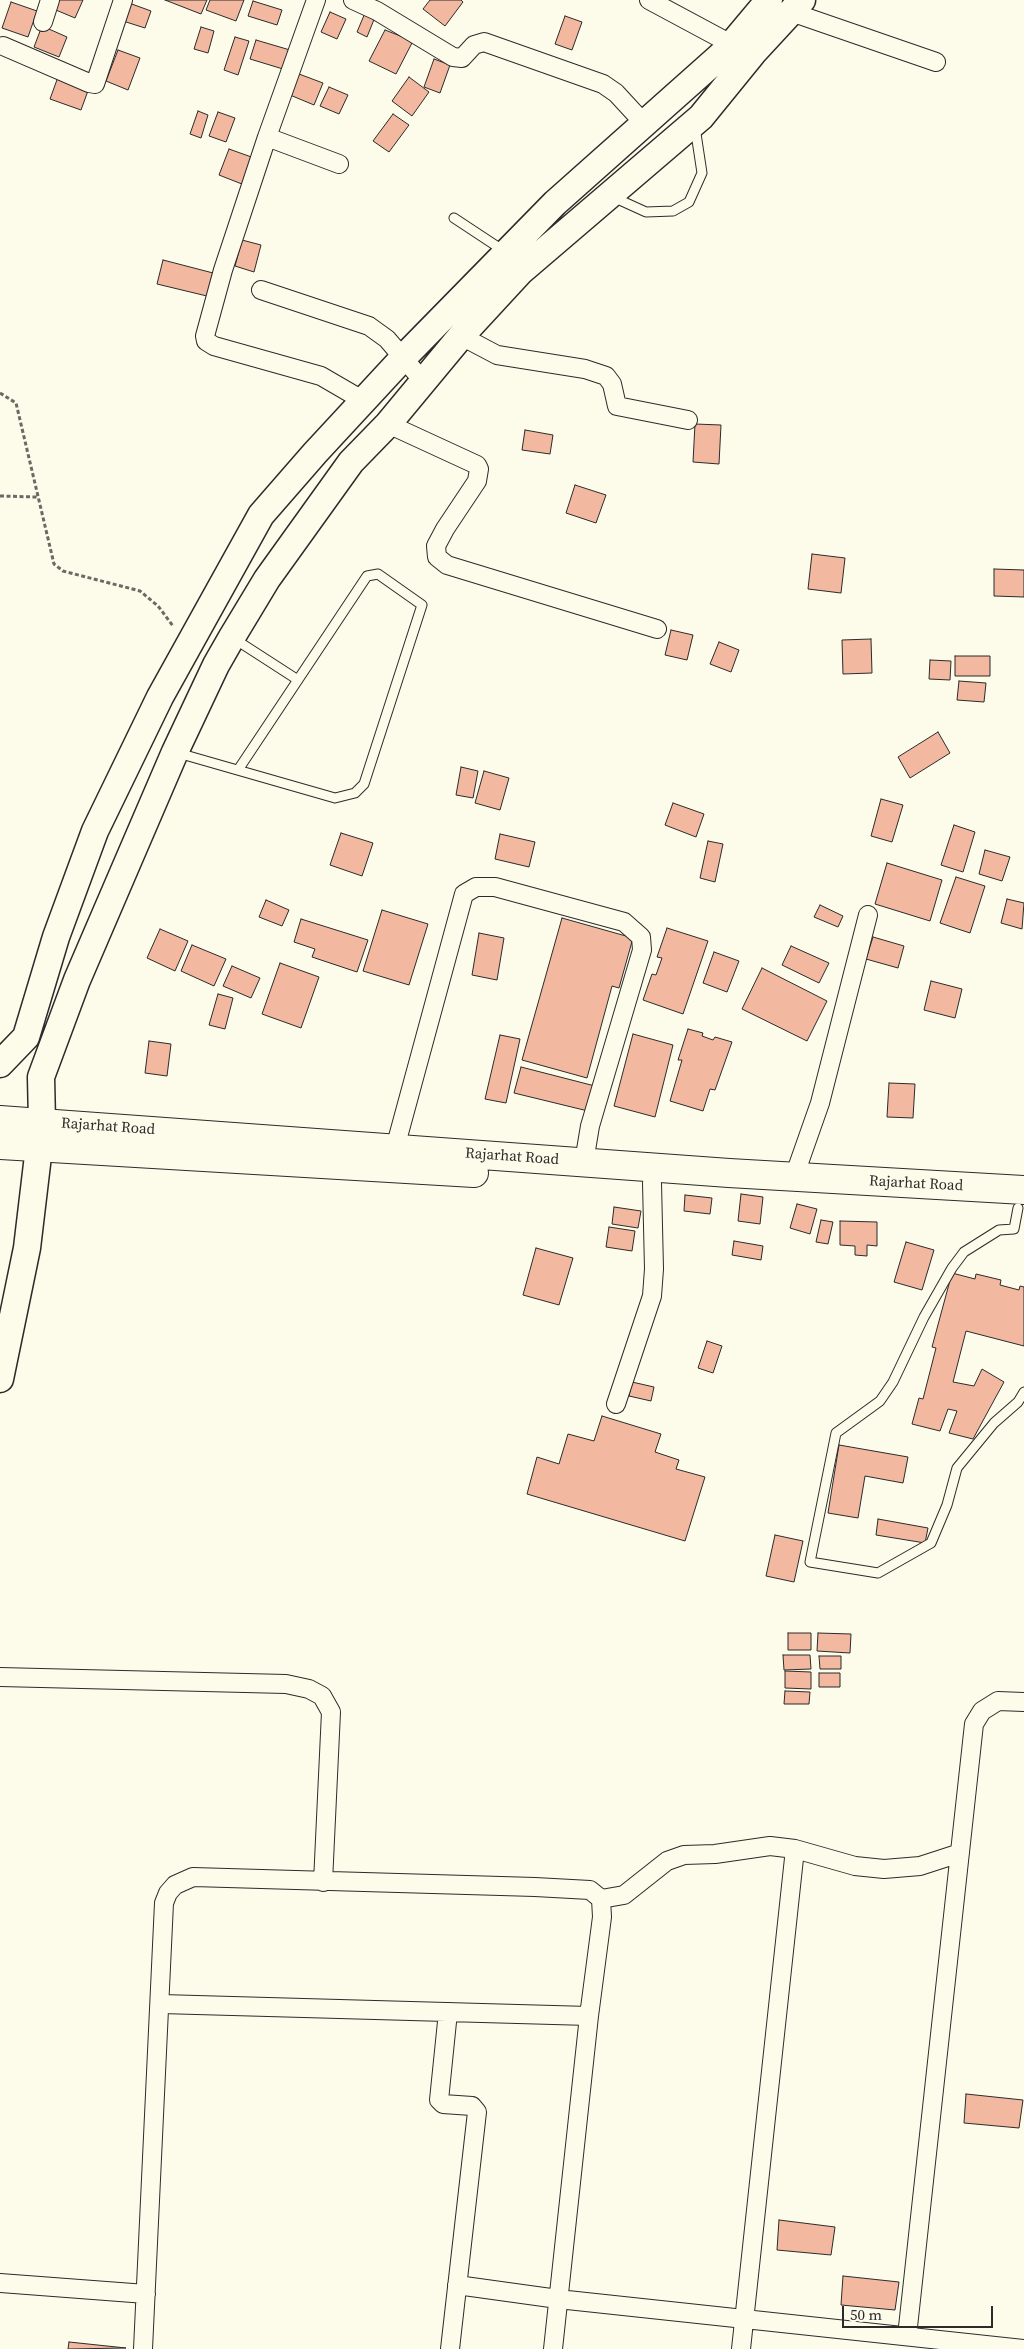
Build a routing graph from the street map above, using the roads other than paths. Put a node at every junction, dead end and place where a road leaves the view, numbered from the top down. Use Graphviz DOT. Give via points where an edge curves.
graph roads {
  1 [pos="50,0"];
  2 [pos="123,0"];
  3 [pos="316,0"];
  4 [pos="353,0"];
  5 [pos="650,0"];
  6 [pos="787,4"];
  7 [pos="43,22"];
  8 [pos="3,46"];
  9 [pos="729,47"];
  10 [pos="936,62"];
  11 [pos="676,94"];
  12 [pos="698,119"];
  13 [pos="645,122"];
  14 [pos="267,137"];
  15 [pos="339,164"];
  16 [pos="609,196"];
  17 [pos="454,218"];
  18 [pos="506,252"];
  19 [pos="261,290"];
  20 [pos="461,336"];
  21 [pos="403,358"];
  22 [pos="423,380"];
  23 [pos="364,401"];
  24 [pos="688,420"];
  25 [pos="388,424"];
  26 [pos="657,629"];
  27 [pos="232,637"];
  28 [pos="298,680"];
  29 [pos="175,752"];
  30 [pos="238,770"];
  31 [pos="868,915"];
  32 [pos="63,918"];
  33 [pos="0,1054"];
  34 [pos="0,1064"];
  35 [pos="0,1120"];
  36 [pos="39,1135"];
  37 [pos="0,1145"];
  38 [pos="395,1148"];
  39 [pos="584,1162"];
  40 [pos="794,1177"];
  41 [pos="652,1183"];
  42 [pos="1021,1213"];
  43 [pos="0,1379"];
  44 [pos="1024,1392"];
  45 [pos="616,1404"];
  46 [pos="0,1677"];
  47 [pos="1024,1702"];
  48 [pos="795,1849"];
  49 [pos="960,1853"];
  50 [pos="322,1882"];
  51 [pos="601,1899"];
  52 [pos="161,2004"];
  53 [pos="448,2012"];
  54 [pos="589,2016"];
  55 [pos="0,2283"];
  56 [pos="457,2285"];
  57 [pos="146,2294"];
  58 [pos="558,2299"];
  59 [pos="744,2318"];
  60 [pos="898,2340"];
  61 [pos="143,2349"];
  62 [pos="450,2349"];
  63 [pos="553,2349"];
  64 [pos="741,2349"];
  65 [pos="1024,2349"];
  1 -- 7 [label="street"];
  2 -- 8 [label="street" via="95,84"];
  3 -- 14 [label="street"];
  4 -- 13 [label="street" via="453,57 462,58 474,45 484,42 603,84"];
  5 -- 9 [label="street"];
  6 -- 9 [label="main road"];
  6 -- 10 [label="street"];
  6 -- 12 [label="main road" via="753,53"];
  9 -- 11 [label="main road"];
  11 -- 12 [label="main road"];
  11 -- 13 [label="main road"];
  12 -- 16 [label="main road"];
  12 -- 16 [label="lane" via="702,174 689,202 673,211 646,212"];
  13 -- 18 [label="main road"];
  14 -- 15 [label="street"];
  14 -- 23 [label="street" via="223,270 206,330 206,341 321,376"];
  16 -- 20 [label="main road" via="521,271"];
  17 -- 18 [label="lane"];
  18 -- 21 [label="main road"];
  19 -- 21 [label="street" via="369,326 387,339"];
  20 -- 22 [label="main road"];
  20 -- 24 [label="street" via="497,355 606,376 612,384 618,406"];
  21 -- 22 [label="street"];
  21 -- 23 [label="main road"];
  22 -- 25 [label="main road"];
  23 -- 32 [label="main road" via="261,515 160,697 95,831"];
  25 -- 26 [label="street" via="479,469 476,481 436,546 437,557 447,565"];
  25 -- 27 [label="main road" via="351,462 267,578"];
  27 -- 28 [label="lane"];
  27 -- 29 [label="main road"];
  28 -- 30 [label="lane"];
  28 -- 30 [label="lane" via="367,576 378,574 422,605 364,784 355,793 335,798"];
  29 -- 30 [label="lane"];
  29 -- 36 [label="main road" via="77,980 41,1076"];
  31 -- 40 [label="street" via="820,1103"];
  32 -- 33 [label="main road" via="34,994"];
  32 -- 34 [label="main road" via="26,1037"];
  35 -- 36 [label="main road, Rajarhat Road"];
  36 -- 37 [label="main road, Rajarhat Road"];
  36 -- 38 [label="main road, Rajarhat Road"];
  36 -- 41 [label="main road, Rajarhat Road"];
  36 -- 43 [label="main road" via="27,1248"];
  38 -- 39 [label="main road, Rajarhat Road"];
  38 -- 39 [label="street" via="464,894 476,886 494,886 624,922 641,937 642,950 590,1126"];
  39 -- 40 [label="main road, Rajarhat Road"];
  40 -- 42 [label="main road, Rajarhat Road"];
  41 -- 42 [label="main road, Rajarhat Road"];
  41 -- 45 [label="street" via="652,1296"];
  42 -- 44 [label="lane" via="964,1252 924,1317 893,1382 880,1401 836,1433 810,1562 878,1573 931,1543 947,1505 956,1468"];
  46 -- 50 [label="street" via="286,1684 309,1689 322,1696 331,1712"];
  47 -- 49 [label="street" via="998,1701 982,1711 974,1724"];
  48 -- 49 [label="street" via="855,1866 884,1869 920,1866"];
  48 -- 51 [label="street" via="770,1846 684,1855 667,1861 624,1895"];
  48 -- 59 [label="street"];
  49 -- 60 [label="street"];
  50 -- 51 [label="street" via="590,1890"];
  50 -- 52 [label="street" via="193,1877 175,1885 164,1903"];
  51 -- 54 [label="street" via="602,1917"];
  52 -- 53 [label="street"];
  52 -- 57 [label="street"];
  53 -- 54 [label="street"];
  53 -- 56 [label="street" via="439,2100 443,2104 472,2106 477,2112"];
  54 -- 58 [label="street"];
  55 -- 57 [label="street"];
  56 -- 58 [label="street"];
  56 -- 62 [label="street"];
  57 -- 61 [label="street"];
  58 -- 59 [label="street"];
  58 -- 63 [label="street"];
  59 -- 60 [label="street"];
  59 -- 64 [label="street"];
  60 -- 65 [label="street"];
}
